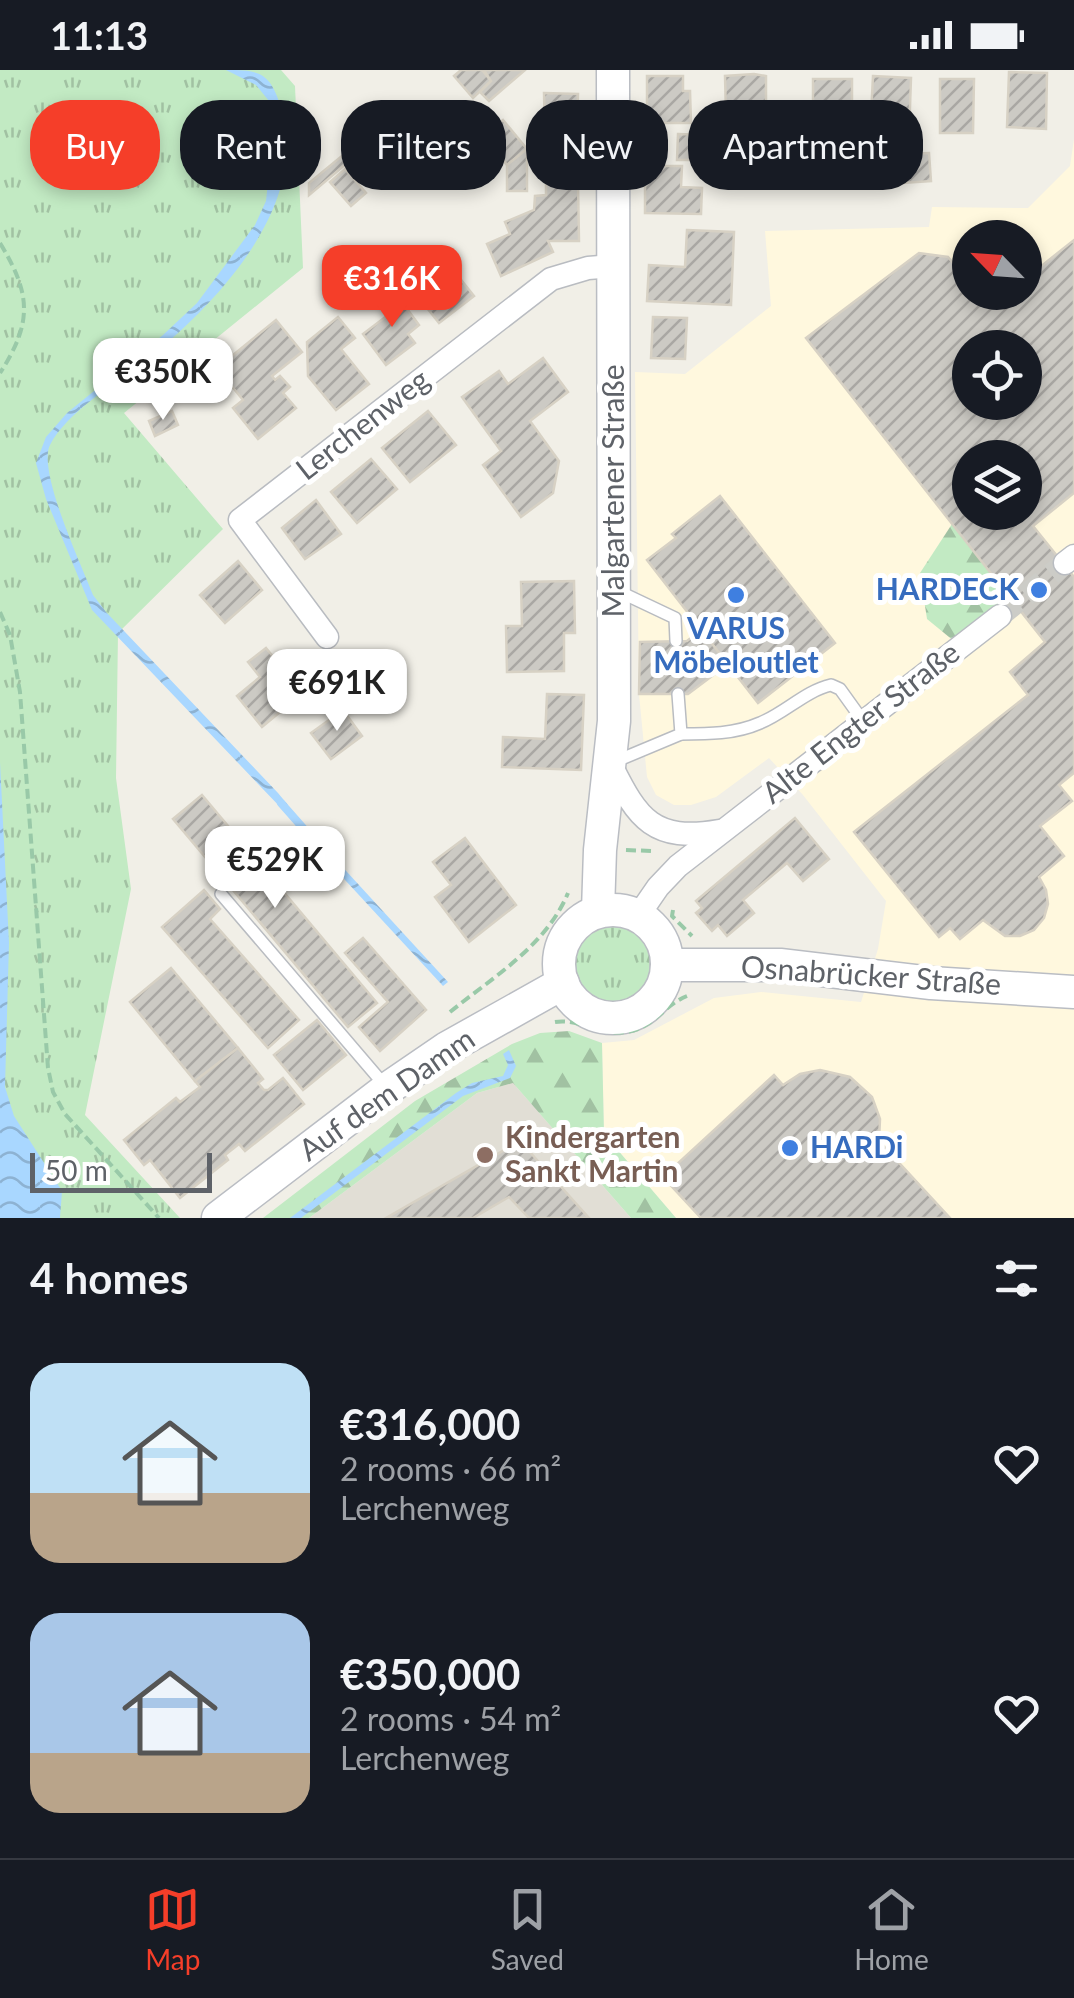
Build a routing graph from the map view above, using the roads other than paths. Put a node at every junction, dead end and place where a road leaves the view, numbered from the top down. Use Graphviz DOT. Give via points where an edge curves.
graph roads {
  1 [pos="613,70"];
  2 [pos="613,266"];
  3 [pos="615,590"];
  4 [pos="1000,616"];
  5 [pos="328,636"];
  6 [pos="676,641"];
  7 [pos="678,694"];
  8 [pos="863,721"];
  9 [pos="681,734"];
  10 [pos="610,764"];
  11 [pos="723,831"];
  12 [pos="221,894"];
  13 [pos="598,911"];
  14 [pos="638,916"];
  15 [pos="668,965"];
  16 [pos="562,984"];
  17 [pos="1074,992"];
  18 [pos="387,1089"];
  19 [pos="218,1218"];
  1 -- 2 [label="main road, Malgartener Straße"];
  2 -- 3 [label="main road, Malgartener Straße"];
  2 -- 5 [label="street, Lerchenweg" via="551,279 240,520"];
  3 -- 6 [label="lane" via="674,618"];
  3 -- 10 [label="main road, Malgartener Straße"];
  4 -- 8 [label="street, Alte Engter Straße"];
  7 -- 9 [label="lane"];
  8 -- 9 [label="lane" via="831,685 762,722 716,734"];
  8 -- 11 [label="street, Alte Engter Straße"];
  9 -- 10 [label="lane"];
  10 -- 11 [label="street" via="651,824 690,836"];
  10 -- 13 [label="main road, Malgartener Straße"];
  11 -- 14 [label="street, Alte Engter Straße" via="668,876"];
  12 -- 18 [label="lane"];
  13 -- 14 [label="main road"];
  13 -- 16 [label="main road" via="582,919 561,948"];
  14 -- 15 [label="main road" via="658,933"];
  15 -- 16 [label="main road" via="654,1000 622,1017 586,1011"];
  15 -- 17 [label="main road, Osnabrücker Straße" via="780,965"];
  16 -- 18 [label="main road, Auf dem Damm"];
  18 -- 19 [label="main road, Auf dem Damm"];
}
